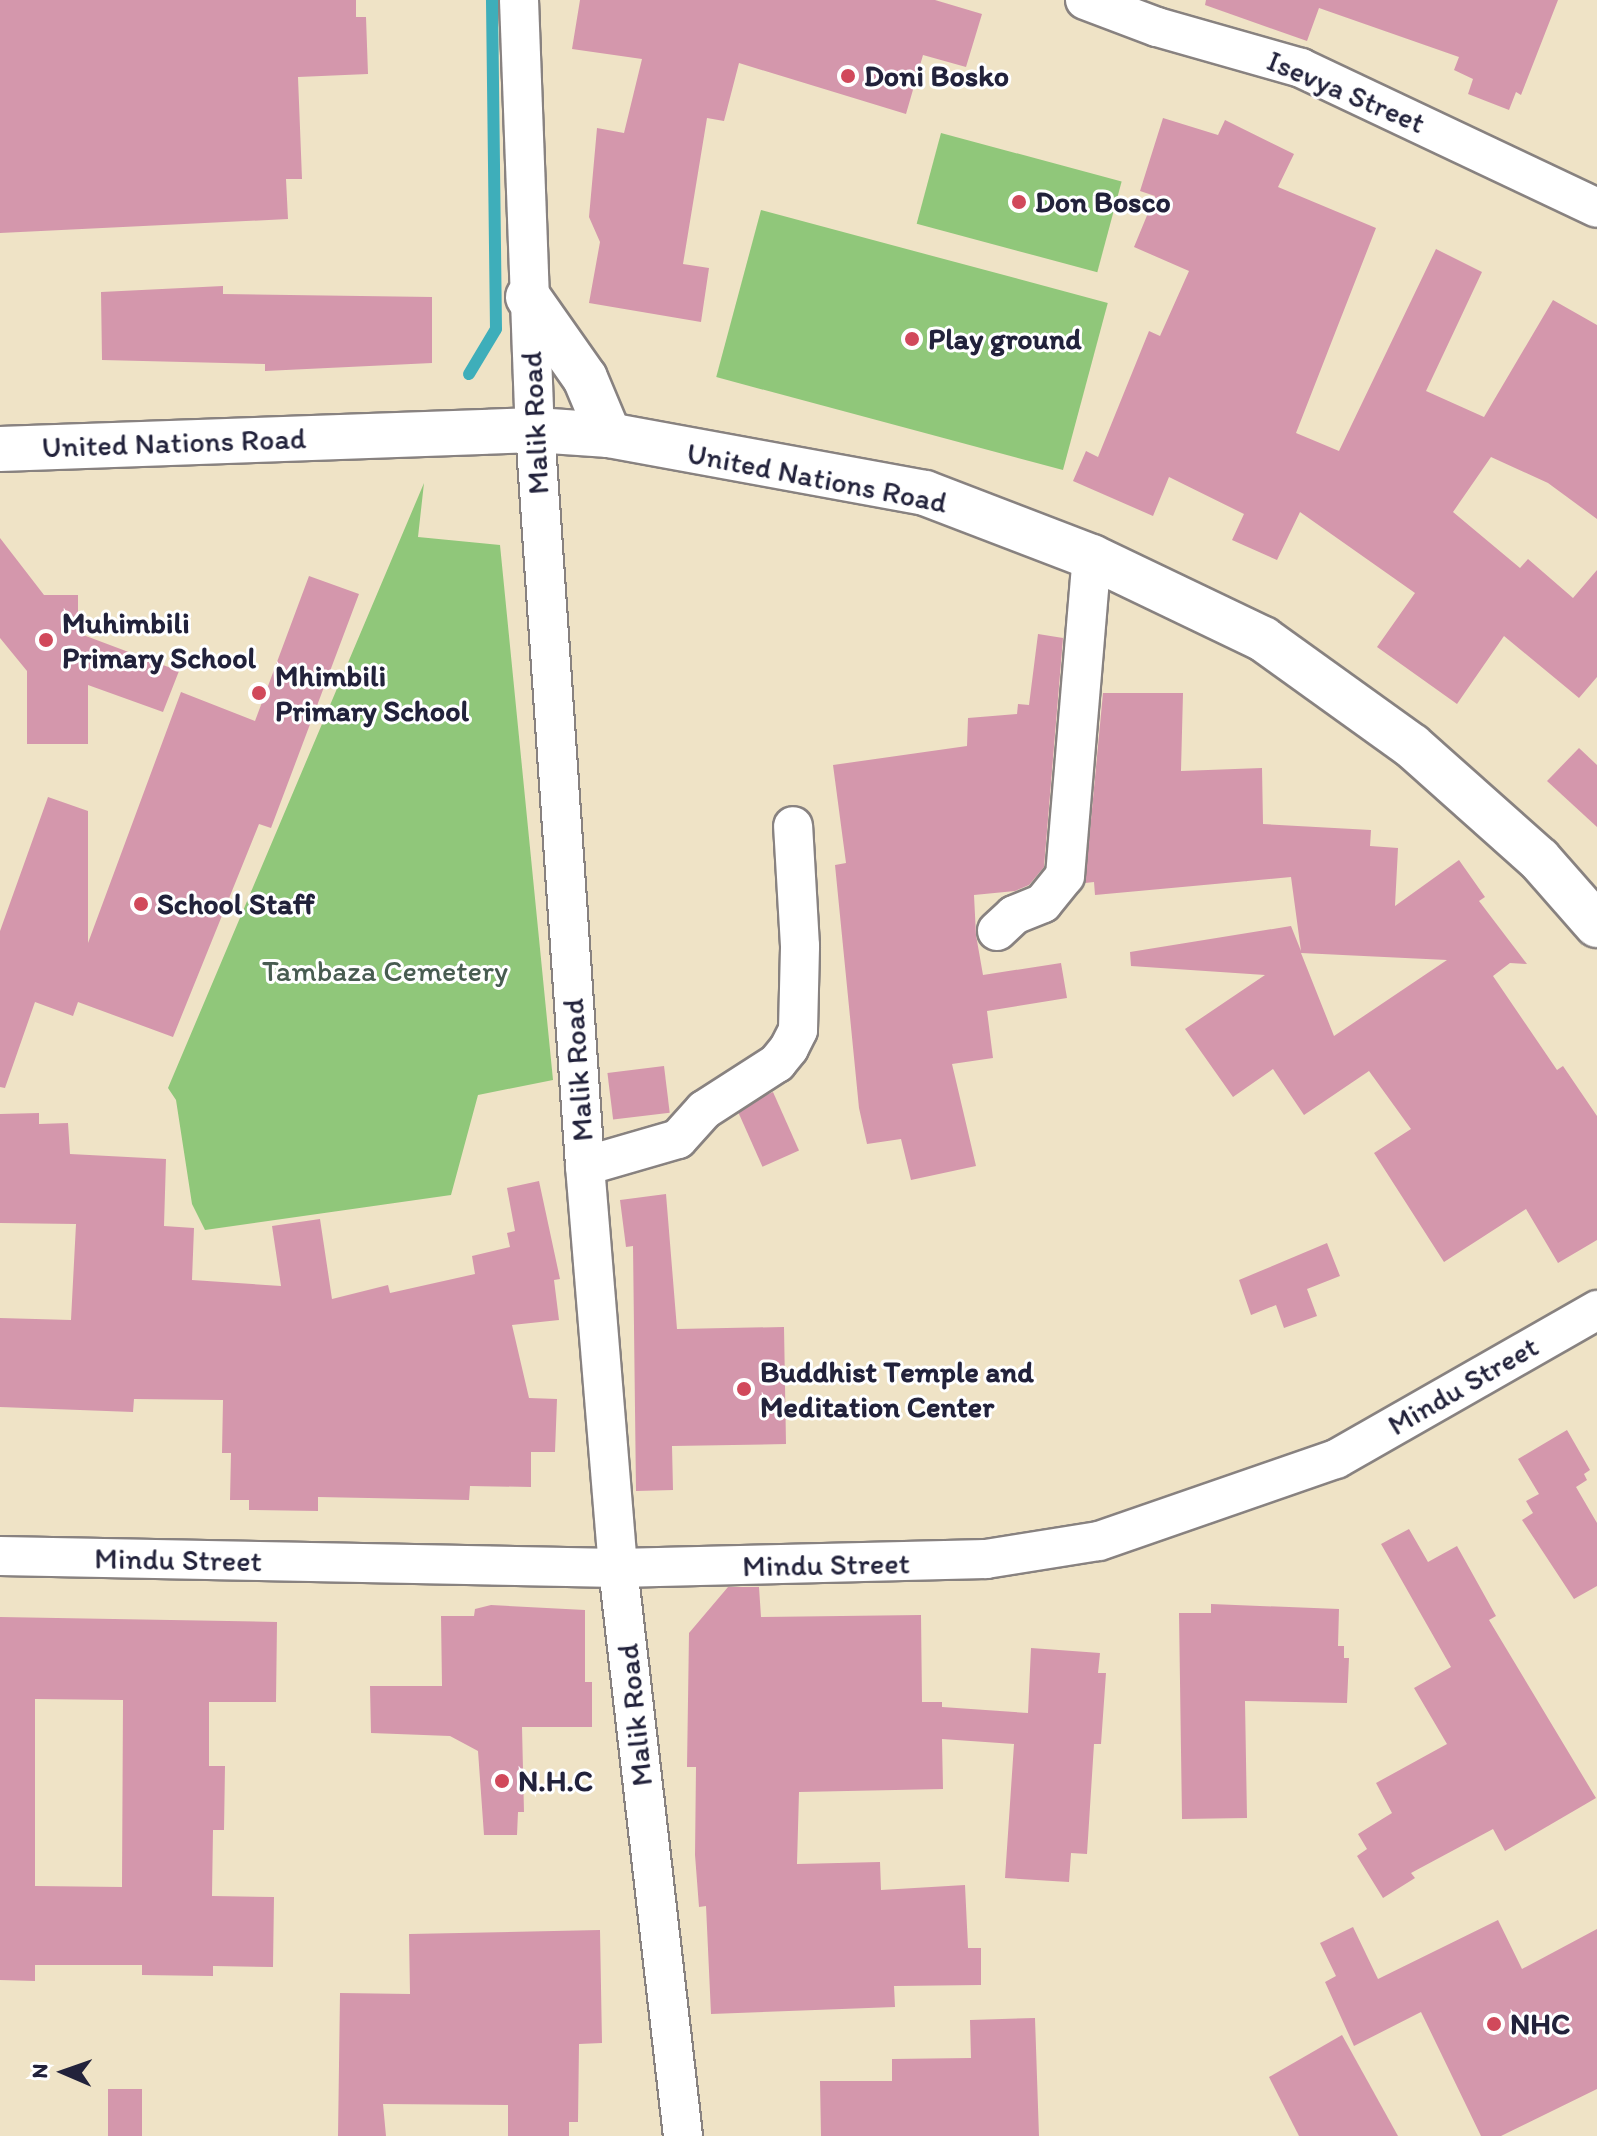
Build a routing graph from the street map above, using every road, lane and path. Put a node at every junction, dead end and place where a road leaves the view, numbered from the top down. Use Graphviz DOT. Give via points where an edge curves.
graph roads {
  1 [pos="519,0"];
  2 [pos="1085,0"];
  3 [pos="1184,16"];
  4 [pos="1597,208"];
  5 [pos="528,297"];
  6 [pos="535,430"];
  7 [pos="609,435"];
  8 [pos="0,449"];
  9 [pos="1092,557"];
  10 [pos="793,826"];
  11 [pos="1597,925"];
  12 [pos="997,931"];
  13 [pos="585,1166"];
  14 [pos="1597,1310"];
  15 [pos="0,1556"];
  16 [pos="618,1568"];
  17 [pos="683,2136"];
  1 -- 5 [label="street, Malik Road"];
  2 -- 3 [label="street, Isevya Street"];
  3 -- 4 [label="street, Isevya Street"];
  5 -- 6 [label="street, Malik Road"];
  5 -- 7 [label="street" via="585,378"];
  6 -- 7 [label="street, United Nations Road"];
  6 -- 8 [label="street, United Nations Road"];
  6 -- 13 [label="street, Malik Road"];
  7 -- 9 [label="street, United Nations Road" via="925,493"];
  9 -- 11 [label="street, United Nations Road" via="1263,639 1412,746 1539,859"];
  9 -- 12 [label="street" via="1065,876 1043,903 1014,915"];
  10 -- 13 [label="street" via="800,946 798,1030 789,1048 777,1063 704,1110 678,1139"];
  13 -- 16 [label="street, Malik Road"];
  14 -- 16 [label="street, Mindu Street" via="1336,1459 1099,1541 986,1559"];
  15 -- 16 [label="street, Mindu Street"];
  16 -- 17 [label="street, Malik Road"];
}
